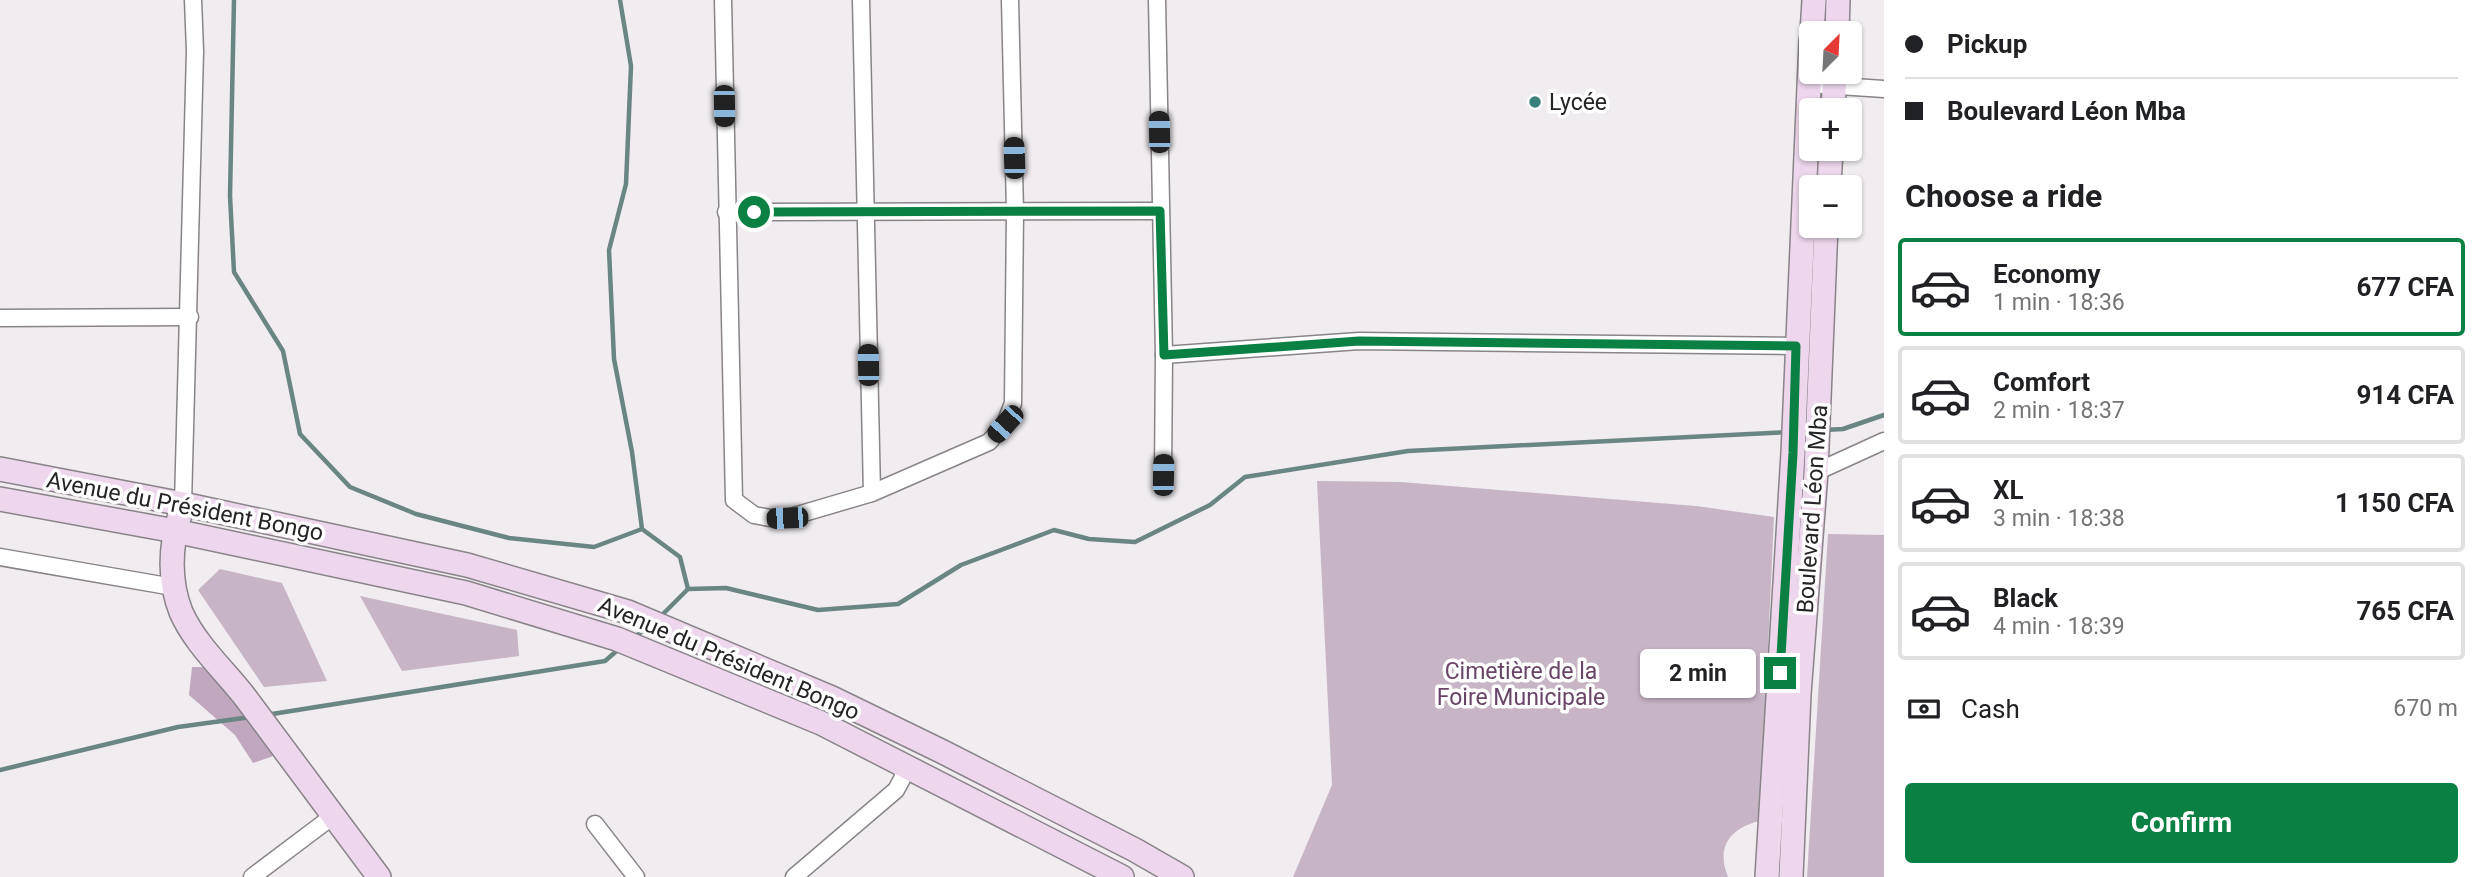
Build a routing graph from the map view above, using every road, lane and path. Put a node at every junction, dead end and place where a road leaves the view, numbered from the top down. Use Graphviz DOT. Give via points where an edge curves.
graph roads {
  1 [pos="193,0"];
  2 [pos="723,0"];
  3 [pos="861,0"];
  4 [pos="1010,0"];
  5 [pos="1157,0"];
  6 [pos="1814,0"];
  7 [pos="1838,0"];
  8 [pos="1813,21"];
  9 [pos="1837,21"];
  10 [pos="1808,84"];
  11 [pos="1860,84"];
  12 [pos="1884,89"];
  13 [pos="1015,211"];
  14 [pos="1160,211"];
  15 [pos="726,212"];
  16 [pos="864,212"];
  17 [pos="1826,238"];
  18 [pos="190,317"];
  19 [pos="0,318"];
  20 [pos="1796,346"];
  21 [pos="1164,355"];
  22 [pos="1884,441"];
  23 [pos="0,469"];
  24 [pos="1816,472"];
  25 [pos="1163,475"];
  26 [pos="872,494"];
  27 [pos="0,499"];
  28 [pos="183,504"];
  29 [pos="175,531"];
  30 [pos="0,557"];
  31 [pos="173,587"];
  32 [pos="905,766"];
  33 [pos="333,816"];
  34 [pos="595,824"];
  35 [pos="1119,876"];
  36 [pos="252,877"];
  37 [pos="379,877"];
  38 [pos="636,877"];
  39 [pos="794,877"];
  40 [pos="1182,877"];
  41 [pos="1767,877"];
  42 [pos="1791,877"];
  1 -- 18 [label="street"];
  2 -- 15 [label="street"];
  3 -- 16 [label="street"];
  4 -- 13 [label="street"];
  5 -- 14 [label="street"];
  6 -- 8 [label="street"];
  7 -- 9 [label="street"];
  10 -- 20 [label="street, Boulevard Léon Mba"];
  11 -- 12 [label="street"];
  13 -- 14 [label="street"];
  13 -- 16 [label="street"];
  13 -- 26 [label="street" via="1013,403 1005,424 989,442"];
  14 -- 21 [label="street"];
  15 -- 16 [label="street"];
  15 -- 26 [label="street" via="734,500 754,515 787,518"];
  16 -- 26 [label="street"];
  17 -- 24 [label="street, Boulevard Léon Mba"];
  18 -- 19 [label="street"];
  18 -- 28 [label="street"];
  20 -- 21 [label="street" via="1359,341"];
  20 -- 41 [label="street, Boulevard Léon Mba"];
  21 -- 25 [label="street"];
  22 -- 24 [label="street"];
  23 -- 28 [label="street, Avenue du Président Bongo"];
  24 -- 42 [label="street, Boulevard Léon Mba"];
  27 -- 29 [label="street, Avenue du Président Bongo"];
  28 -- 29 [label="street"];
  28 -- 40 [label="street, Avenue du Président Bongo" via="467,565 628,612 844,704"];
  29 -- 31 [label="street"];
  29 -- 32 [label="street, Avenue du Président Bongo" via="466,593 617,639 821,723"];
  30 -- 31 [label="street"];
  31 -- 33 [label="street" via="196,636"];
  32 -- 35 [label="street, Avenue du Président Bongo"];
  32 -- 39 [label="street" via="896,790"];
  33 -- 36 [label="street"];
  33 -- 37 [label="street"];
  34 -- 38 [label="street"];
}
